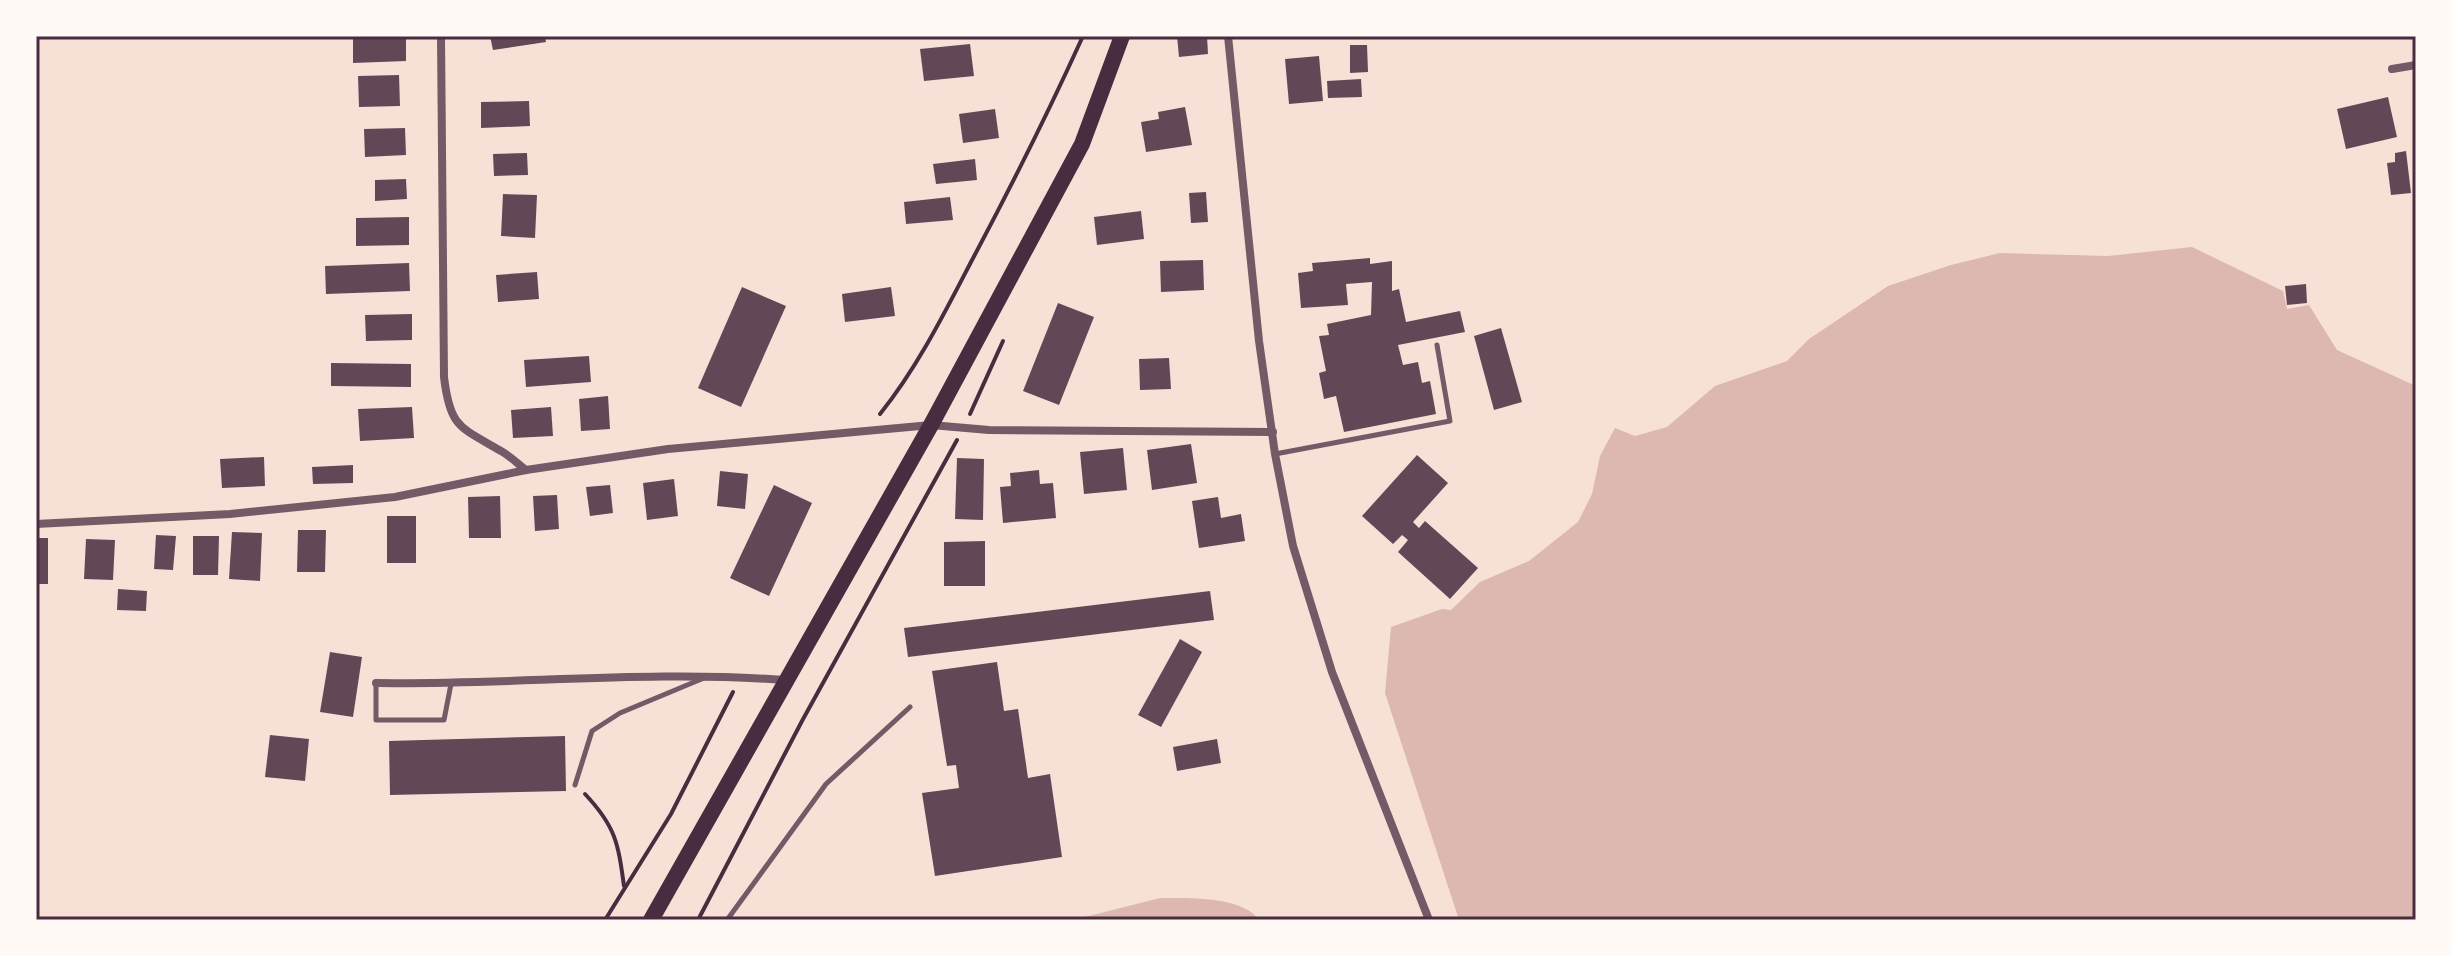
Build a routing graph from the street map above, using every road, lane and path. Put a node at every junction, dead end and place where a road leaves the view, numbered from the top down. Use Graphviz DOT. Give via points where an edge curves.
graph roads {
  1 [pos="441,36"];
  2 [pos="1083,36"];
  3 [pos="1122,36"];
  4 [pos="1228,36"];
  5 [pos="2416,65"];
  6 [pos="2392,69"];
  7 [pos="1003,341"];
  8 [pos="1437,345"];
  9 [pos="931,425"];
  10 [pos="963,428"];
  11 [pos="866,431"];
  12 [pos="1273,432"];
  13 [pos="1275,454"];
  14 [pos="526,470"];
  15 [pos="36,524"];
  16 [pos="712,675"];
  17 [pos="741,677"];
  18 [pos="785,680"];
  19 [pos="376,683"];
  20 [pos="451,684"];
  21 [pos="910,707"];
  22 [pos="575,785"];
  23 [pos="625,889"];
  24 [pos="605,920"];
  25 [pos="651,920"];
  26 [pos="698,920"];
  27 [pos="727,920"];
  28 [pos="1429,920"];
  1 -- 14 [label="street" via="447,405 457,424"];
  2 -- 11 [label="path" via="1039,135 944,313 902,386"];
  3 -- 9 [label="main road" via="1082,144"];
  4 -- 12 [label="street"];
  5 -- 6 [label="street"];
  7 -- 10 [label="path"];
  8 -- 13 [label="lane" via="1450,421"];
  9 -- 10 [label="street"];
  9 -- 11 [label="street"];
  9 -- 18 [label="main road"];
  10 -- 12 [label="street"];
  10 -- 26 [label="path"];
  11 -- 14 [label="street" via="668,449"];
  12 -- 13 [label="street"];
  13 -- 28 [label="street" via="1293,546 1332,672"];
  14 -- 15 [label="street" via="395,497 230,514"];
  16 -- 17 [label="street"];
  16 -- 20 [label="street"];
  16 -- 22 [label="lane" via="620,713 592,731"];
  17 -- 18 [label="street"];
  17 -- 23 [label="path" via="671,814"];
  18 -- 25 [label="main road"];
  19 -- 20 [label="street"];
  19 -- 20 [label="lane" via="376,720 444,720"];
  21 -- 27 [label="lane" via="826,784"];
  22 -- 23 [label="path" via="605,816 618,843"];
  23 -- 24 [label="path"];
}
